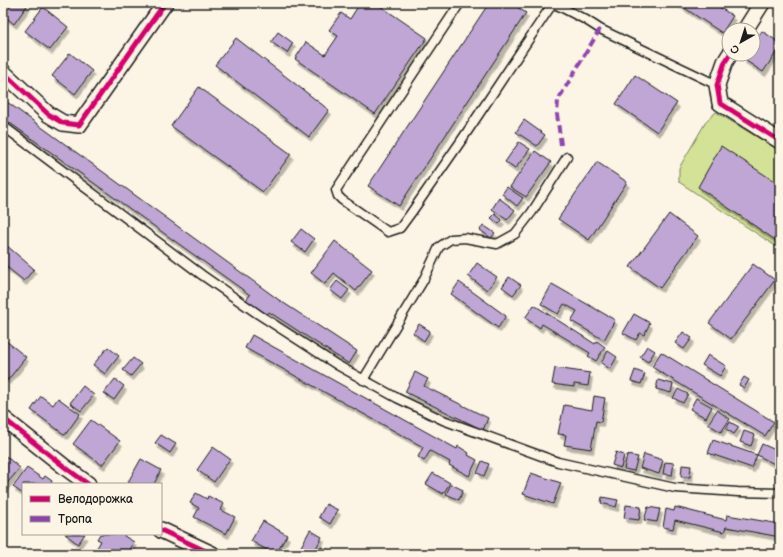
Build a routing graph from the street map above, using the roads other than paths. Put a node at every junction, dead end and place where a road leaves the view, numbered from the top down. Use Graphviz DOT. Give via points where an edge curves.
graph roads {
  1 [pos="165,3"];
  2 [pos="460,3"];
  3 [pos="553,3"];
  4 [pos="762,3"];
  5 [pos="750,22"];
  6 [pos="725,62"];
  7 [pos="3,72"];
  8 [pos="717,85"];
  9 [pos="3,126"];
  10 [pos="780,141"];
  11 [pos="567,157"];
  12 [pos="363,380"];
  13 [pos="3,418"];
  14 [pos="87,483"];
  15 [pos="780,493"];
  16 [pos="162,530"];
  17 [pos="212,554"];
  1 -- 7 [label="street" via="79,125 63,123 48,114"];
  2 -- 3 [label="lane" via="336,190 342,200 388,232 400,228 411,213"];
  3 -- 8 [label="lane" via="600,29"];
  4 -- 5 [label="street"];
  6 -- 8 [label="street"];
  8 -- 10 [label="street" via="720,103"];
  9 -- 12 [label="lane" via="202,275"];
  11 -- 12 [label="lane" via="515,234 497,244 465,238 451,239 439,247 423,281"];
  12 -- 15 [label="lane" via="443,420 558,462 674,488"];
  13 -- 14 [label="street"];
  16 -- 17 [label="street"];
}
